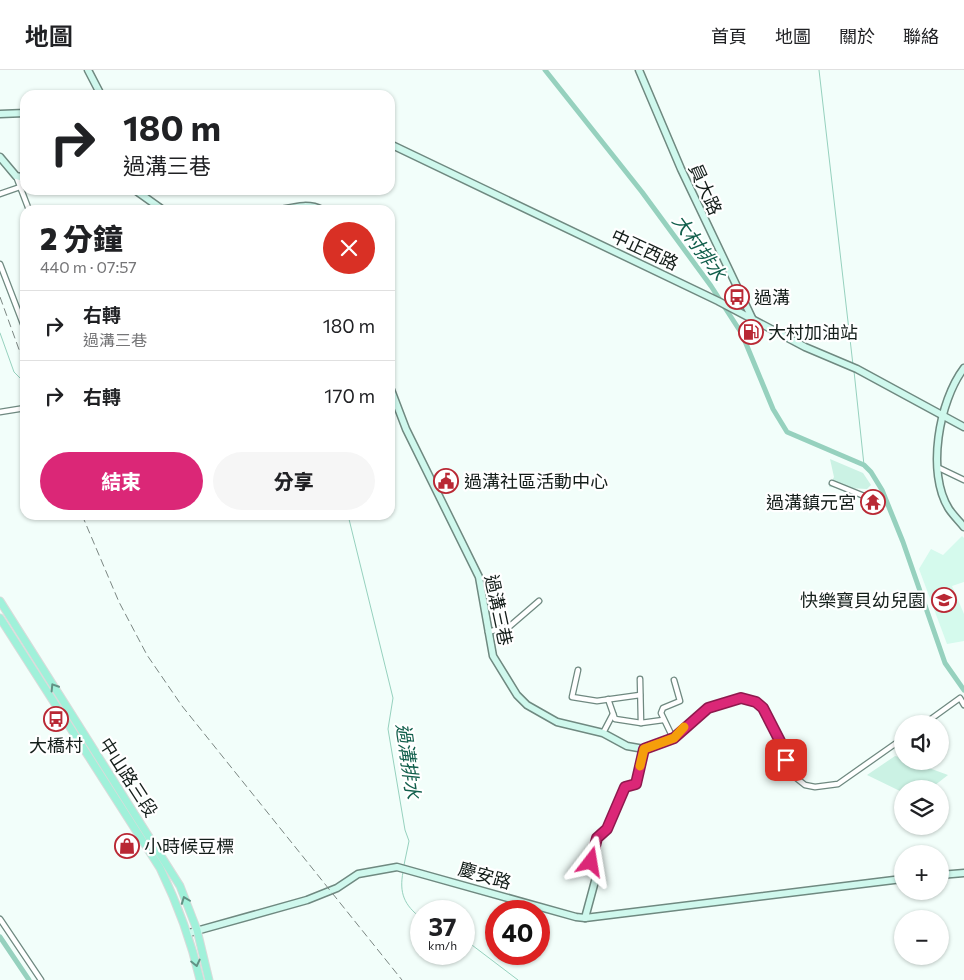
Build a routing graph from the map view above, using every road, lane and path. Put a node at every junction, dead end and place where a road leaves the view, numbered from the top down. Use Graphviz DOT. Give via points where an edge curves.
graph roads {
  1 [pos="88,70"];
  2 [pos="639,70"];
  3 [pos="98,90"];
  4 [pos="20,113"];
  5 [pos="0,114"];
  6 [pos="395,146"];
  7 [pos="0,157"];
  8 [pos="16,176"];
  9 [pos="20,177"];
  10 [pos="20,188"];
  11 [pos="0,194"];
  12 [pos="143,195"];
  13 [pos="156,205"];
  14 [pos="0,264"];
  15 [pos="20,315"];
  16 [pos="752,318"];
  17 [pos="964,368"];
  18 [pos="395,400"];
  19 [pos="20,409"];
  20 [pos="0,412"];
  21 [pos="942,413"];
  22 [pos="964,427"];
  23 [pos="939,468"];
  24 [pos="964,480"];
  25 [pos="832,483"];
  26 [pos="869,498"];
  27 [pos="964,527"];
  28 [pos="0,601"];
  29 [pos="539,601"];
  30 [pos="0,618"];
  31 [pos="488,632"];
  32 [pos="578,670"];
  33 [pos="640,679"];
  34 [pos="674,680"];
  35 [pos="640,694"];
  36 [pos="962,697"];
  37 [pos="608,699"];
  38 [pos="964,705"];
  39 [pos="613,714"];
  40 [pos="937,715"];
  41 [pos="663,720"];
  42 [pos="641,723"];
  43 [pos="603,733"];
  44 [pos="674,738"];
  45 [pos="894,745"];
  46 [pos="644,749"];
  47 [pos="964,873"];
  48 [pos="949,875"];
  49 [pos="894,880"];
  50 [pos="585,918"];
  51 [pos="0,919"];
  52 [pos="196,930"];
  53 [pos="189,933"];
  54 [pos="41,980"];
  55 [pos="200,980"];
  56 [pos="209,980"];
  1 -- 3 [label="street"];
  2 -- 16 [label="street, 員大路" via="681,169"];
  4 -- 5 [label="street"];
  6 -- 16 [label="street, 中正西路"];
  7 -- 8 [label="street"];
  8 -- 9 [label="street"];
  8 -- 10 [label="street"];
  10 -- 11 [label="street"];
  12 -- 13 [label="street"];
  14 -- 15 [label="street"];
  16 -- 21 [label="street, 中正西路"];
  17 -- 21 [label="street" via="951,387"];
  18 -- 31 [label="street, 過溝三巷" via="406,430 479,577"];
  19 -- 20 [label="street"];
  21 -- 22 [label="street, 中正西路"];
  21 -- 23 [label="street" via="937,450"];
  23 -- 24 [label="street"];
  23 -- 27 [label="street" via="948,509"];
  25 -- 26 [label="street"];
  52 -- 28 [label="main road, 中山路三段, one-way" via="180,886"];
  29 -- 31 [label="street" via="510,626"];
  30 -- 53 [label="main road, 中山路三段" via="147,846 179,906"];
  31 -- 43 [label="street, 過溝三巷" via="494,656 517,695 527,705 566,726"];
  32 -- 37 [label="street" via="572,698"];
  33 -- 35 [label="street"];
  34 -- 41 [label="street" via="680,701 663,708"];
  35 -- 37 [label="street"];
  35 -- 42 [label="street"];
  36 -- 38 [label="street"];
  36 -- 40 [label="street"];
  37 -- 39 [label="street"];
  39 -- 42 [label="street" via="615,719"];
  39 -- 43 [label="street"];
  41 -- 42 [label="street"];
  41 -- 44 [label="street"];
  43 -- 46 [label="street, 過溝三巷" via="627,746"];
  44 -- 45 [label="street" via="708,708 741,698 756,702 763,708 783,747 790,773 805,785 815,788 838,784"];
  44 -- 46 [label="street"];
  46 -- 50 [label="street" via="636,784 625,787 607,829 597,838 593,848 591,862 598,870"];
  47 -- 48 [label="street"];
  49 -- 50 [label="street, 慶安路"];
  50 -- 52 [label="street, 慶安路" via="397,867 358,874 337,888 307,900"];
  51 -- 54 [label="street"];
  52 -- 53 [label="street, 慶安路"];
  52 -- 56 [label="main road, 中山路三段"];
  53 -- 55 [label="main road, 中山路三段, one-way"];
}
